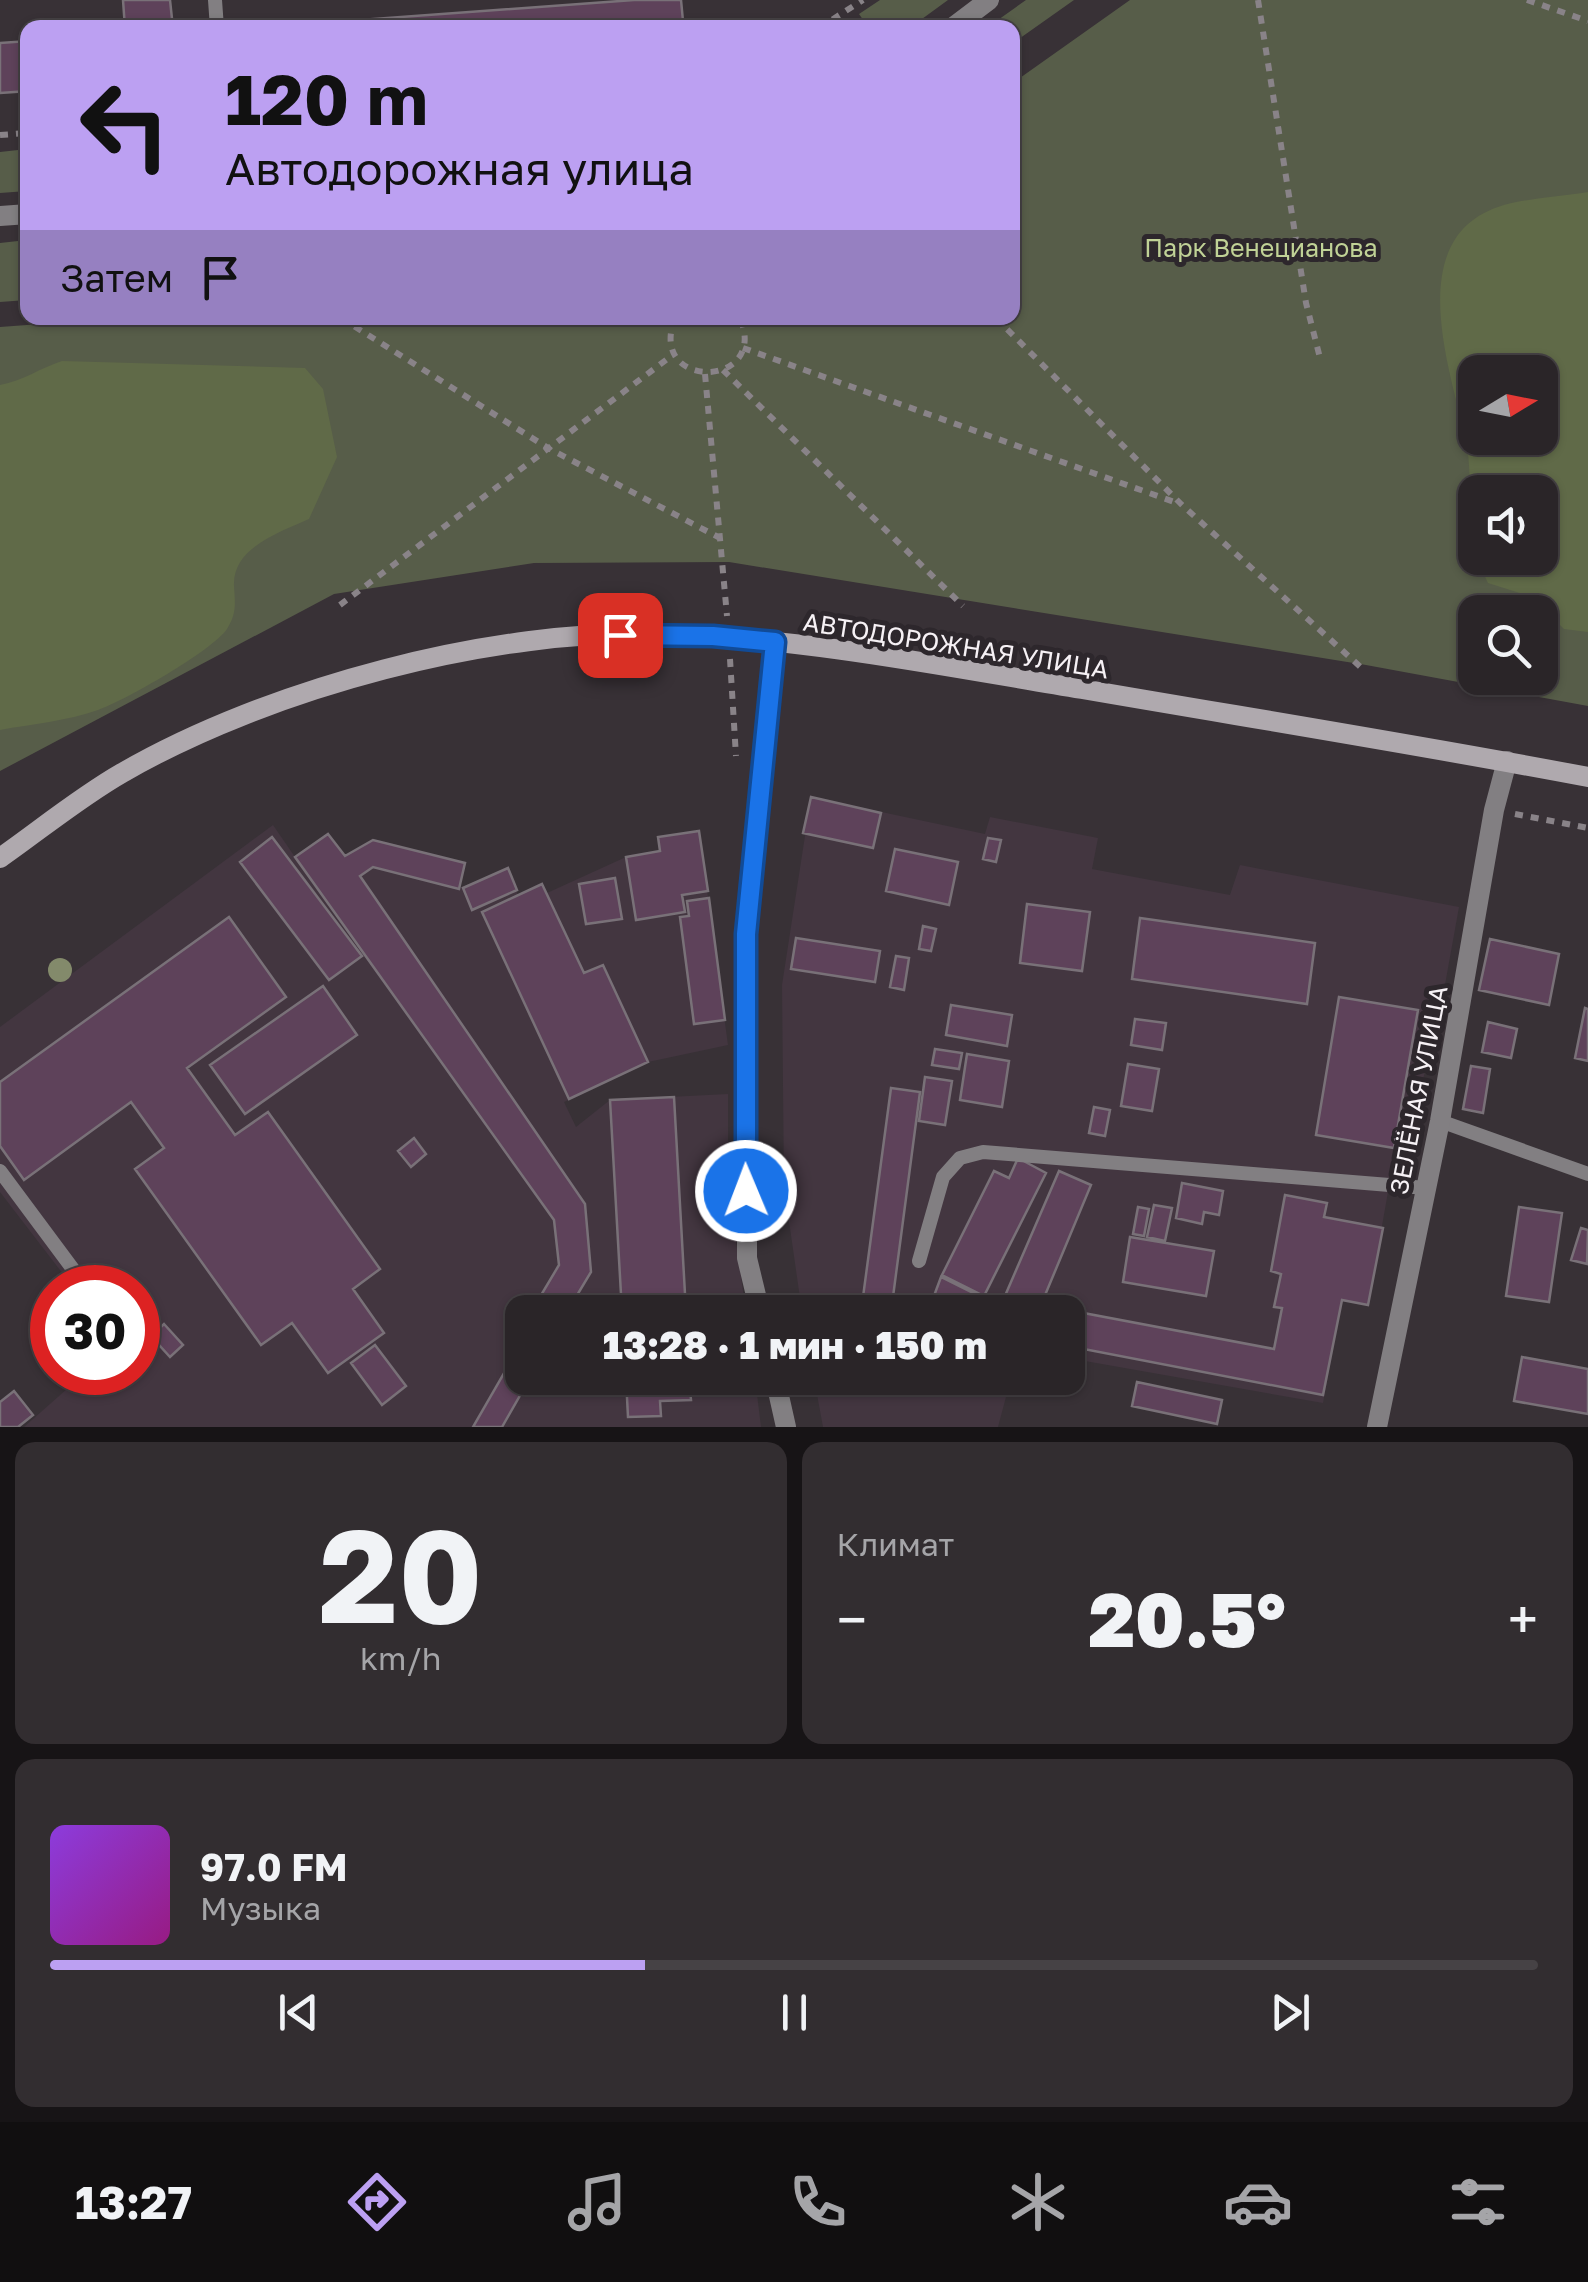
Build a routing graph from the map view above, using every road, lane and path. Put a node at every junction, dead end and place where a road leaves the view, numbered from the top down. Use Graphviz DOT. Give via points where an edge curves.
graph roads {
  1 [pos="862,0"];
  2 [pos="989,0"];
  3 [pos="1258,0"];
  4 [pos="1527,0"];
  5 [pos="831,20"];
  6 [pos="963,20"];
  7 [pos="1588,21"];
  8 [pos="352,325"];
  9 [pos="672,325"];
  10 [pos="743,325"];
  11 [pos="1003,325"];
  12 [pos="743,348"];
  13 [pos="674,354"];
  14 [pos="1320,358"];
  15 [pos="724,370"];
  16 [pos="548,448"];
  17 [pos="1182,504"];
  18 [pos="721,538"];
  19 [pos="340,605"];
  20 [pos="962,606"];
  21 [pos="775,642"];
  22 [pos="1365,671"];
  23 [pos="1507,761"];
  24 [pos="1588,777"];
  25 [pos="1494,810"];
  26 [pos="1588,828"];
  27 [pos="0,858"];
  28 [pos="1440,1121"];
  29 [pos="0,1171"];
  30 [pos="1588,1174"];
  31 [pos="1426,1188"];
  32 [pos="919,1261"];
  33 [pos="70,1265"];
  34 [pos="756,1295"];
  35 [pos="779,1395"];
  36 [pos="786,1427"];
  37 [pos="1377,1427"];
  1 -- 5 [label="path"];
  2 -- 6 [label="street"];
  3 -- 14 [label="path"];
  4 -- 7 [label="path"];
  8 -- 16 [label="path"];
  9 -- 13 [label="path"];
  10 -- 12 [label="path"];
  11 -- 17 [label="path"];
  12 -- 15 [label="path"];
  12 -- 17 [label="path"];
  13 -- 15 [label="path" via="705,374"];
  13 -- 16 [label="path"];
  15 -- 20 [label="path"];
  16 -- 18 [label="path"];
  16 -- 19 [label="path"];
  17 -- 22 [label="path"];
  21 -- 23 [label="main road, АВТОДОРОЖНАЯ УЛИЦА"];
  21 -- 27 [label="main road, АВТОДОРОЖНАЯ УЛИЦА" via="582,636 387,670 194,737 121,774"];
  21 -- 34 [label="street" via="746,934 747,1258"];
  23 -- 24 [label="main road, АВТОДОРОЖНАЯ УЛИЦА"];
  23 -- 25 [label="street, ЗЕЛЁНАЯ УЛИЦА"];
  25 -- 26 [label="path"];
  25 -- 28 [label="street, ЗЕЛЁНАЯ УЛИЦА"];
  28 -- 30 [label="lane"];
  28 -- 31 [label="street, ЗЕЛЁНАЯ УЛИЦА"];
  29 -- 33 [label="lane"];
  31 -- 32 [label="lane" via="984,1152 960,1158 943,1177"];
  31 -- 37 [label="street, ЗЕЛЁНАЯ УЛИЦА"];
  35 -- 36 [label="street"];
}
